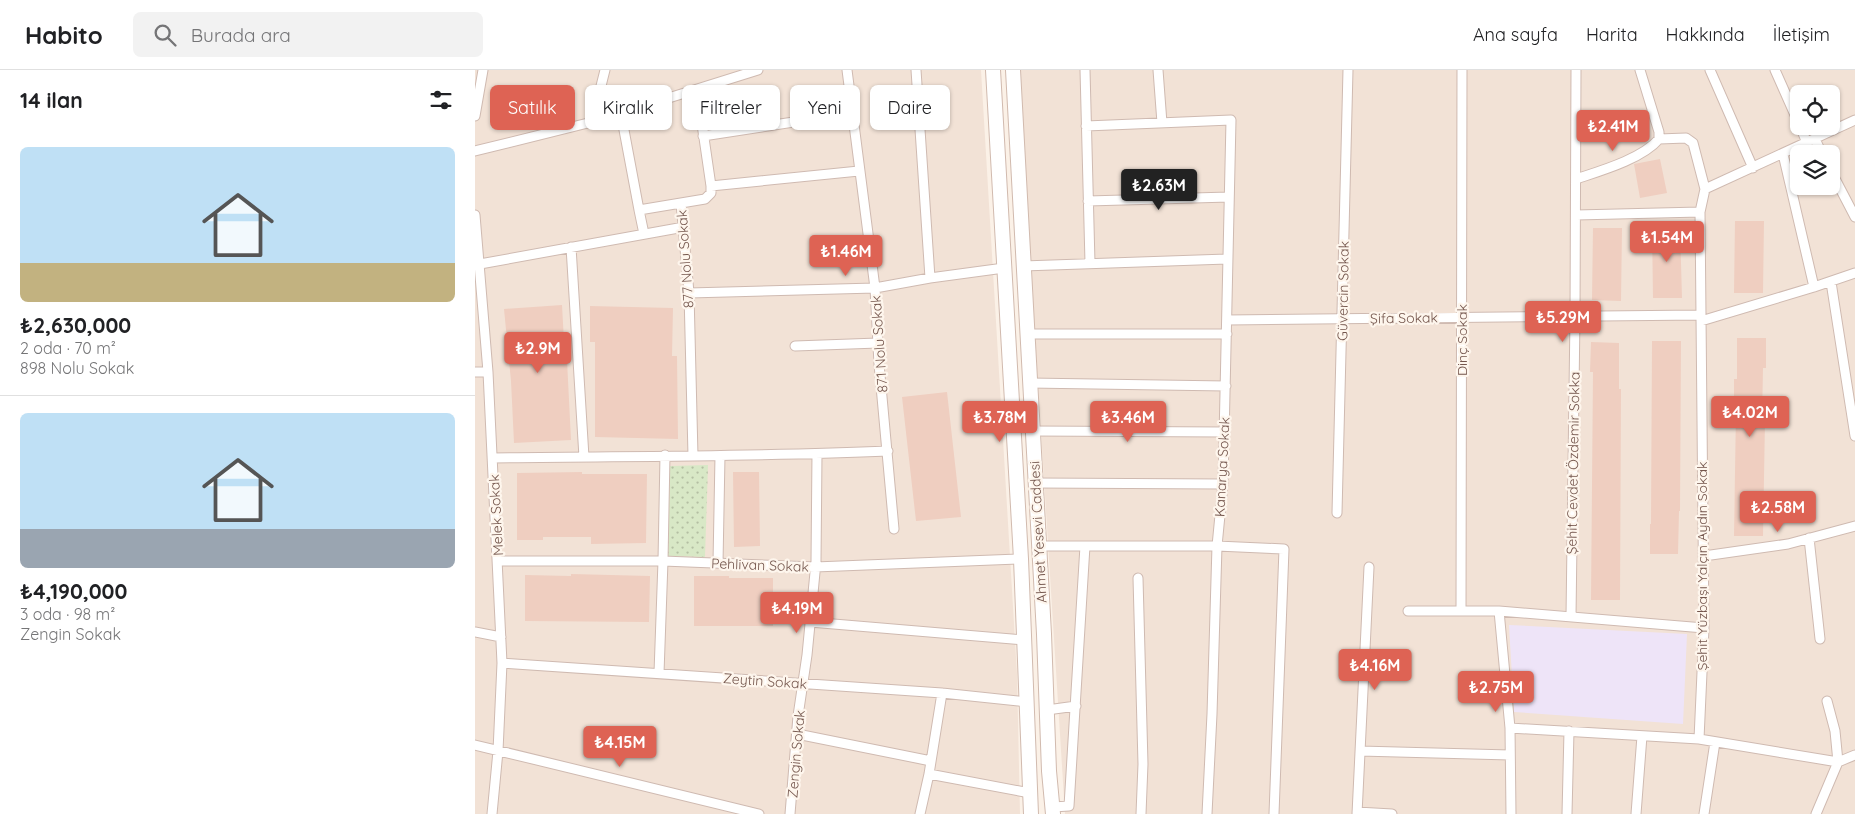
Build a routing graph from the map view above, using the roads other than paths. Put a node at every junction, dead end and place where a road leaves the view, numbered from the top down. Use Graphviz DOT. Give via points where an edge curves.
graph roads {
  1 [pos="483,70"];
  2 [pos="605,70"];
  3 [pos="758,70"];
  4 [pos="847,70"];
  5 [pos="916,70"];
  6 [pos="993,70"];
  7 [pos="1013,70"];
  8 [pos="1085,70"];
  9 [pos="1158,70"];
  10 [pos="1349,70"];
  11 [pos="1462,70"];
  12 [pos="1576,70"];
  13 [pos="1640,70"];
  14 [pos="1710,70"];
  15 [pos="1775,70"];
  16 [pos="601,85"];
  17 [pos="712,85"];
  18 [pos="849,85"];
  19 [pos="1790,104"];
  20 [pos="475,116"];
  21 [pos="1855,120"];
  22 [pos="790,123"];
  23 [pos="1162,123"];
  24 [pos="585,124"];
  25 [pos="1086,126"];
  26 [pos="624,130"];
  27 [pos="702,130"];
  28 [pos="854,130"];
  29 [pos="1806,135"];
  30 [pos="703,136"];
  31 [pos="1659,139"];
  32 [pos="1811,141"];
  33 [pos="1814,145"];
  34 [pos="475,151"];
  35 [pos="1783,154"];
  36 [pos="1753,168"];
  37 [pos="859,171"];
  38 [pos="1576,179"];
  39 [pos="711,186"];
  40 [pos="1840,188"];
  41 [pos="1705,189"];
  42 [pos="1229,197"];
  43 [pos="1088,201"];
  44 [pos="681,203"];
  45 [pos="639,210"];
  46 [pos="1700,212"];
  47 [pos="475,215"];
  48 [pos="1575,215"];
  49 [pos="1855,217"];
  50 [pos="684,228"];
  51 [pos="644,234"];
  52 [pos="571,248"];
  53 [pos="1227,259"];
  54 [pos="1090,263"];
  55 [pos="480,264"];
  56 [pos="1023,266"];
  57 [pos="1004,268"];
  58 [pos="1855,273"];
  59 [pos="930,278"];
  60 [pos="1831,282"];
  61 [pos="1814,287"];
  62 [pos="875,288"];
  63 [pos="689,293"];
  64 [pos="1575,316"];
  65 [pos="1462,318"];
  66 [pos="1701,318"];
  67 [pos="1342,319"];
  68 [pos="1227,320"];
  69 [pos="1026,334"];
  70 [pos="1227,334"];
  71 [pos="878,343"];
  72 [pos="795,346"];
  73 [pos="475,372"];
  74 [pos="488,372"];
  75 [pos="1029,383"];
  76 [pos="1226,386"];
  77 [pos="1032,431"];
  78 [pos="1225,432"];
  79 [pos="1855,436"];
  80 [pos="887,451"];
  81 [pos="817,454"];
  82 [pos="665,455"];
  83 [pos="693,456"];
  84 [pos="720,456"];
  85 [pos="584,457"];
  86 [pos="493,458"];
  87 [pos="1035,483"];
  88 [pos="1223,484"];
  89 [pos="1337,513"];
  90 [pos="1855,526"];
  91 [pos="894,529"];
  92 [pos="1809,538"];
  93 [pos="1038,546"];
  94 [pos="1085,546"];
  95 [pos="1217,546"];
  96 [pos="1704,556"];
  97 [pos="1021,559"];
  98 [pos="498,561"];
  99 [pos="663,561"];
  100 [pos="719,563"];
  101 [pos="815,567"];
  102 [pos="1369,567"];
  103 [pos="1138,578"];
  104 [pos="1408,611"];
  105 [pos="1461,611"];
  106 [pos="1499,611"];
  107 [pos="1571,617"];
  108 [pos="810,622"];
  109 [pos="1705,628"];
  110 [pos="475,632"];
  111 [pos="501,637"];
  112 [pos="1820,639"];
  113 [pos="1024,640"];
  114 [pos="502,663"];
  115 [pos="659,673"];
  116 [pos="803,684"];
  117 [pos="942,693"];
  118 [pos="1827,701"];
  119 [pos="1027,702"];
  120 [pos="1076,706"];
  121 [pos="1047,710"];
  122 [pos="1510,728"];
  123 [pos="1569,731"];
  124 [pos="797,734"];
  125 [pos="1642,736"];
  126 [pos="1699,739"];
  127 [pos="1715,742"];
  128 [pos="475,745"];
  129 [pos="498,751"];
  130 [pos="1360,751"];
  131 [pos="1510,755"];
  132 [pos="1855,755"];
  133 [pos="931,762"];
  134 [pos="1838,762"];
  135 [pos="929,774"];
  136 [pos="1030,793"];
  137 [pos="1053,811"];
  138 [pos="747,813"];
  139 [pos="1357,813"];
  140 [pos="492,814"];
  141 [pos="759,814"];
  142 [pos="790,814"];
  143 [pos="920,814"];
  144 [pos="1031,814"];
  145 [pos="1141,814"];
  146 [pos="1207,814"];
  147 [pos="1274,814"];
  148 [pos="1392,814"];
  149 [pos="1511,814"];
  150 [pos="1567,814"];
  151 [pos="1636,814"];
  152 [pos="1704,814"];
  153 [pos="1816,814"];
  1 -- 20 [label="street"];
  2 -- 16 [label="street"];
  3 -- 17 [label="street"];
  4 -- 18 [label="street, 871 Nolu Sokak"];
  5 -- 59 [label="street"];
  6 -- 57 [label="main road, Ahmet Yesevi Caddesi"];
  7 -- 56 [label="main road, Ahmet Yesevi Caddesi"];
  8 -- 25 [label="street"];
  9 -- 23 [label="street"];
  10 -- 67 [label="street, Güvercin Sokak"];
  11 -- 65 [label="street, Dinç Sokak"];
  12 -- 38 [label="street, Şehit Cevdet Özdemir Sokka"];
  13 -- 31 [label="street"];
  14 -- 36 [label="street"];
  15 -- 19 [label="street"];
  21 -- 32 [label="street"];
  22 -- 30 [label="street"];
  23 -- 25 [label="street"];
  23 -- 42 [label="street, Kanarya Sokak" via="1231,120"];
  24 -- 34 [label="street"];
  25 -- 43 [label="street"];
  26 -- 45 [label="street"];
  27 -- 30 [label="street"];
  28 -- 37 [label="street, 871 Nolu Sokak"];
  29 -- 32 [label="street"];
  30 -- 39 [label="street"];
  31 -- 38 [label="street" via="1635,156"];
  31 -- 41 [label="street, Şehit Yüzbaşı Yalçın Aydın Sokak" via="1686,138 1693,143"];
  32 -- 33 [label="street"];
  32 -- 35 [label="street"];
  35 -- 36 [label="street"];
  35 -- 61 [label="street"];
  36 -- 41 [label="street"];
  37 -- 39 [label="street"];
  37 -- 62 [label="street, 871 Nolu Sokak"];
  38 -- 48 [label="street, Şehit Cevdet Özdemir Sokka"];
  39 -- 44 [label="street" via="711,193 705,199"];
  40 -- 49 [label="street"];
  41 -- 46 [label="street, Şehit Yüzbaşı Yalçın Aydın Sokak"];
  42 -- 43 [label="street"];
  42 -- 53 [label="street, Kanarya Sokak"];
  43 -- 54 [label="street"];
  44 -- 45 [label="street, 877 Nolu Sokak"];
  44 -- 50 [label="street, 877 Nolu Sokak"];
  45 -- 51 [label="street"];
  46 -- 48 [label="street"];
  46 -- 66 [label="street, Şehit Yüzbaşı Yalçın Aydın Sokak"];
  47 -- 55 [label="street, Melek Sokak"];
  48 -- 64 [label="street, Şehit Cevdet Özdemir Sokka"];
  50 -- 51 [label="street"];
  50 -- 63 [label="street, 877 Nolu Sokak"];
  51 -- 52 [label="street"];
  52 -- 55 [label="street"];
  52 -- 85 [label="street"];
  53 -- 54 [label="street"];
  53 -- 68 [label="street, Kanarya Sokak"];
  54 -- 56 [label="street"];
  55 -- 74 [label="street, Melek Sokak"];
  56 -- 69 [label="main road, Ahmet Yesevi Caddesi"];
  57 -- 59 [label="street"];
  57 -- 97 [label="main road, Ahmet Yesevi Caddesi"];
  58 -- 60 [label="street, Şifa Sokak"];
  59 -- 62 [label="street"];
  60 -- 61 [label="street, Şifa Sokak"];
  60 -- 79 [label="street"];
  61 -- 66 [label="street, Şifa Sokak"];
  62 -- 63 [label="street"];
  62 -- 71 [label="street, 871 Nolu Sokak"];
  63 -- 83 [label="street, 877 Nolu Sokak"];
  64 -- 65 [label="street, Şifa Sokak"];
  64 -- 66 [label="street, Şifa Sokak"];
  64 -- 107 [label="street, Şehit Cevdet Özdemir Sokka"];
  65 -- 67 [label="street, Şifa Sokak"];
  65 -- 105 [label="street, Dinç Sokak"];
  66 -- 96 [label="street, Şehit Yüzbaşı Yalçın Aydın Sokak"];
  67 -- 68 [label="street, Şifa Sokak"];
  67 -- 89 [label="street, Güvercin Sokak"];
  68 -- 70 [label="street, Kanarya Sokak"];
  69 -- 70 [label="street"];
  69 -- 75 [label="main road, Ahmet Yesevi Caddesi"];
  70 -- 76 [label="street, Kanarya Sokak"];
  71 -- 72 [label="street"];
  71 -- 80 [label="street, 871 Nolu Sokak"];
  73 -- 74 [label="street"];
  74 -- 86 [label="street, Melek Sokak"];
  75 -- 76 [label="street"];
  75 -- 77 [label="main road, Ahmet Yesevi Caddesi"];
  76 -- 78 [label="street, Kanarya Sokak"];
  77 -- 78 [label="street"];
  77 -- 87 [label="main road, Ahmet Yesevi Caddesi"];
  78 -- 88 [label="street, Kanarya Sokak"];
  80 -- 81 [label="street"];
  80 -- 91 [label="street, 871 Nolu Sokak"];
  81 -- 84 [label="street"];
  81 -- 101 [label="street, Zengin Sokak"];
  82 -- 83 [label="street"];
  82 -- 85 [label="street"];
  82 -- 99 [label="street"];
  83 -- 84 [label="street"];
  84 -- 100 [label="street"];
  85 -- 86 [label="street"];
  86 -- 98 [label="street, Melek Sokak"];
  87 -- 88 [label="street"];
  87 -- 93 [label="main road, Ahmet Yesevi Caddesi"];
  88 -- 95 [label="street, Kanarya Sokak"];
  90 -- 92 [label="street"];
  92 -- 96 [label="street"];
  92 -- 112 [label="street"];
  93 -- 94 [label="street"];
  93 -- 121 [label="main road, Ahmet Yesevi Caddesi"];
  94 -- 95 [label="street"];
  94 -- 120 [label="street"];
  95 -- 146 [label="street, Kanarya Sokak"];
  95 -- 147 [label="street" via="1284,548"];
  96 -- 109 [label="street, Şehit Yüzbaşı Yalçın Aydın Sokak"];
  97 -- 101 [label="street, Pehlivan Sokak"];
  97 -- 113 [label="main road, Ahmet Yesevi Caddesi"];
  98 -- 99 [label="street, Pehlivan Sokak"];
  98 -- 111 [label="street, Melek Sokak"];
  99 -- 100 [label="street, Pehlivan Sokak"];
  99 -- 115 [label="street"];
  100 -- 101 [label="street, Pehlivan Sokak"];
  101 -- 108 [label="street, Zengin Sokak"];
  102 -- 130 [label="street"];
  103 -- 145 [label="street" via="1143,764"];
  104 -- 105 [label="street"];
  105 -- 106 [label="street"];
  106 -- 107 [label="street"];
  106 -- 122 [label="street"];
  107 -- 109 [label="street"];
  108 -- 113 [label="street"];
  108 -- 116 [label="street, Zengin Sokak"];
  109 -- 126 [label="street, Şehit Yüzbaşı Yalçın Aydın Sokak"];
  110 -- 111 [label="street"];
  111 -- 114 [label="street, Melek Sokak"];
  113 -- 119 [label="main road, Ahmet Yesevi Caddesi"];
  114 -- 115 [label="street, Zeytin Sokak"];
  114 -- 129 [label="street, Melek Sokak"];
  115 -- 116 [label="street, Zeytin Sokak"];
  116 -- 117 [label="street, Zeytin Sokak"];
  116 -- 124 [label="street, Zengin Sokak"];
  117 -- 119 [label="street, Zeytin Sokak"];
  117 -- 133 [label="street"];
  118 -- 134 [label="street" via="1835,731"];
  119 -- 136 [label="main road, Ahmet Yesevi Caddesi"];
  120 -- 121 [label="street"];
  120 -- 137 [label="street" via="1069,806"];
  121 -- 137 [label="main road, Ahmet Yesevi Caddesi"];
  122 -- 123 [label="street"];
  122 -- 131 [label="street"];
  123 -- 125 [label="street"];
  123 -- 150 [label="street"];
  124 -- 133 [label="street"];
  124 -- 142 [label="street, Zengin Sokak"];
  125 -- 126 [label="street"];
  125 -- 151 [label="street"];
  126 -- 127 [label="street"];
  127 -- 134 [label="street"];
  127 -- 152 [label="street"];
  128 -- 129 [label="street"];
  129 -- 138 [label="street"];
  129 -- 140 [label="street, Melek Sokak"];
  130 -- 131 [label="street"];
  130 -- 139 [label="street"];
  131 -- 149 [label="street"];
  132 -- 134 [label="street"];
  133 -- 135 [label="street"];
  134 -- 153 [label="street"];
  135 -- 136 [label="street"];
  135 -- 143 [label="street"];
  136 -- 144 [label="main road, Ahmet Yesevi Caddesi"];
  138 -- 141 [label="street"];
  139 -- 148 [label="street"];
}
